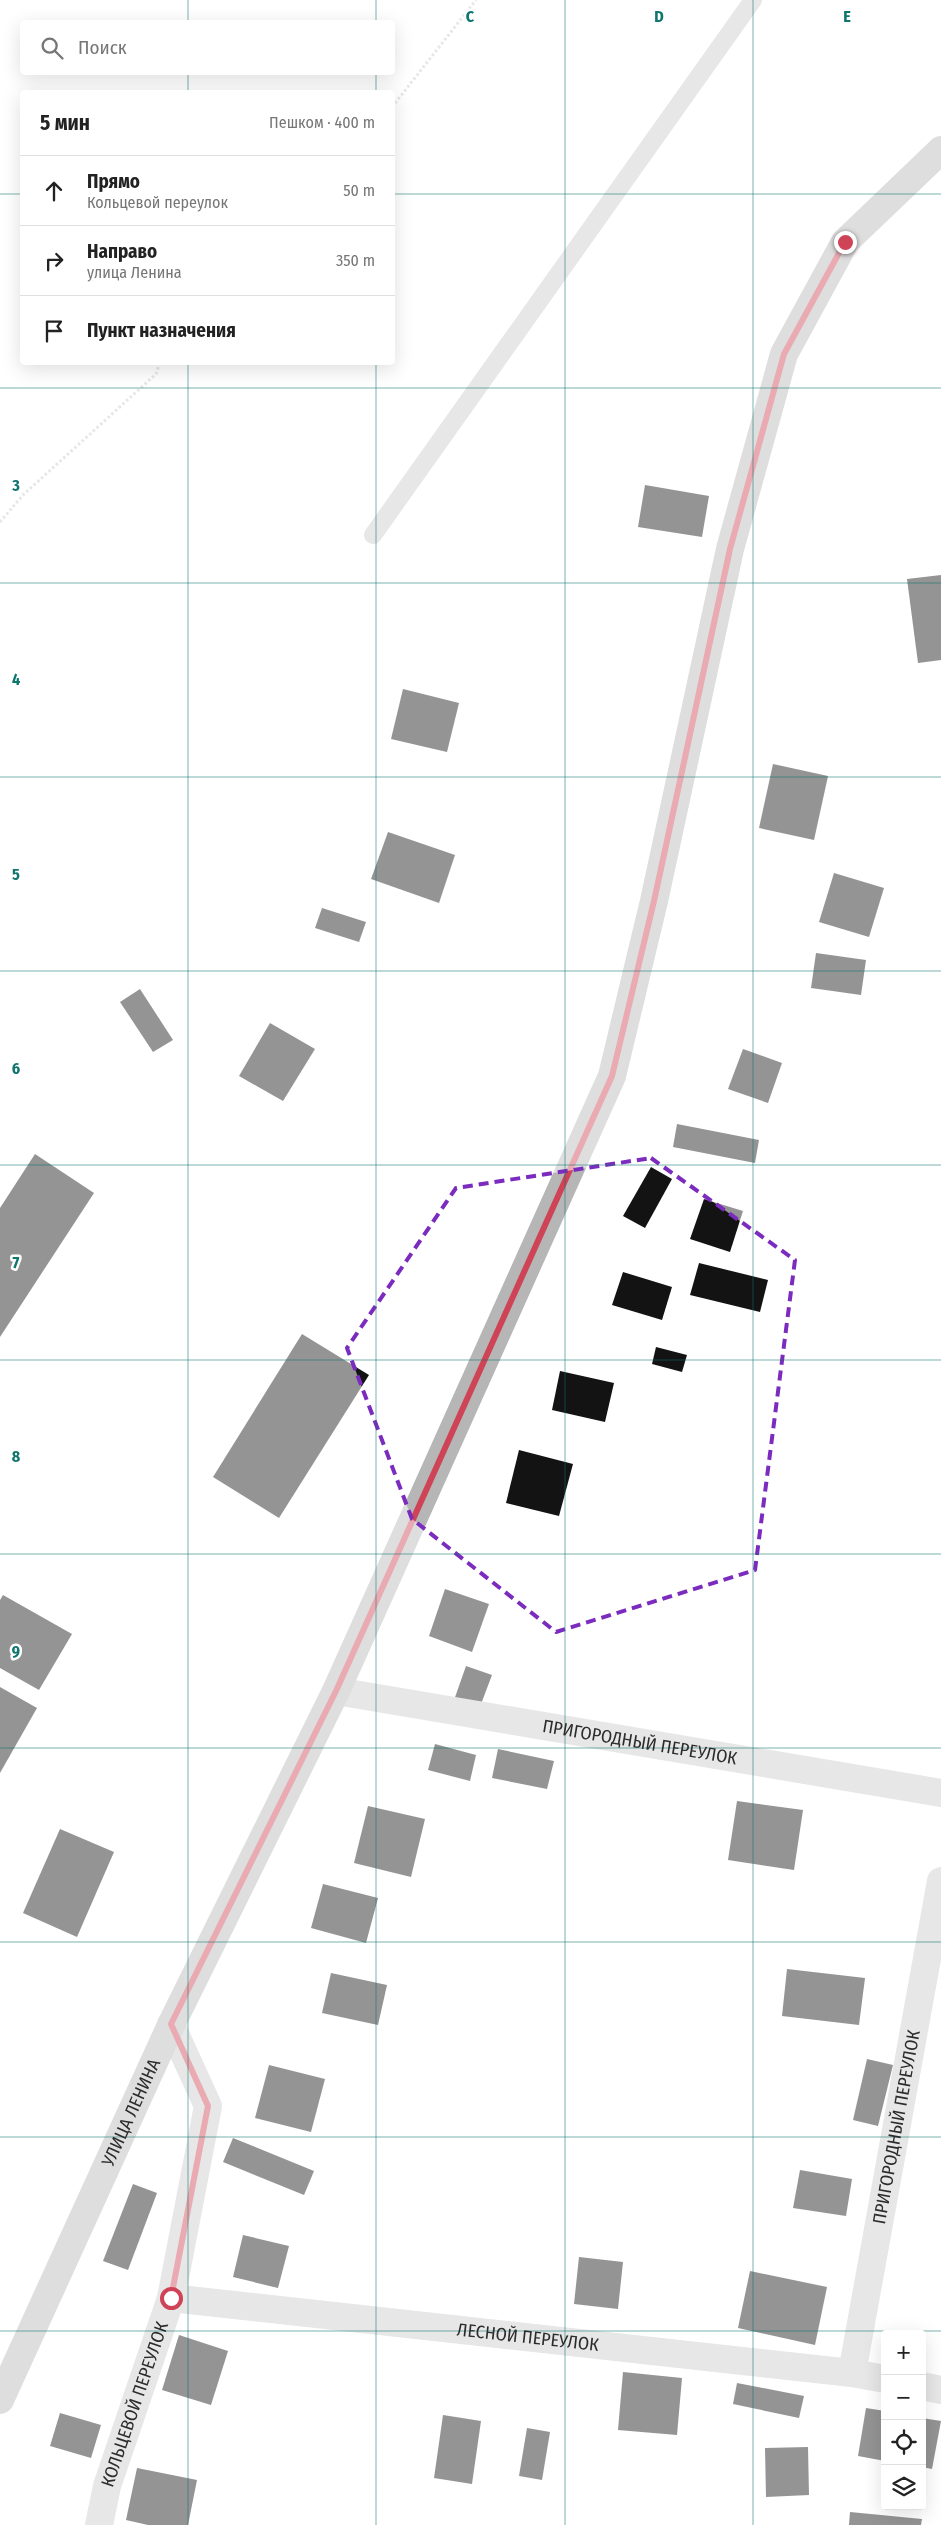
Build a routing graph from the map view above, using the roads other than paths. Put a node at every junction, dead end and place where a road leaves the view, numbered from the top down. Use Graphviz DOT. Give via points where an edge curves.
graph roads {
  1 [pos="753,0"];
  2 [pos="941,150"];
  3 [pos="373,535"];
  4 [pos="336,1691"];
  5 [pos="941,1794"];
  6 [pos="941,1881"];
  7 [pos="171,2024"];
  8 [pos="171,2298"];
  9 [pos="852,2373"];
  10 [pos="881,2378"];
  11 [pos="926,2387"];
  12 [pos="941,2390"];
  13 [pos="0,2400"];
  14 [pos="99,2525"];
  1 -- 3 [label="lane"];
  2 -- 4 [label="main road, УЛИЦА ЛЕНИНА" via="845,242 784,354 730,549 654,901 612,1076"];
  4 -- 5 [label="street, ПРИГОРОДНЫЙ ПЕРЕУЛОК"];
  4 -- 7 [label="main road, УЛИЦА ЛЕНИНА"];
  6 -- 9 [label="street, ПРИГОРОДНЫЙ ПЕРЕУЛОК"];
  7 -- 8 [label="street, КОЛЬЦЕВОЙ ПЕРЕУЛОК" via="208,2106"];
  7 -- 13 [label="main road, УЛИЦА ЛЕНИНА"];
  8 -- 9 [label="street, ЛЕСНОЙ ПЕРЕУЛОК"];
  8 -- 14 [label="street, КОЛЬЦЕВОЙ ПЕРЕУЛОК" via="107,2486"];
  9 -- 10 [label="street, ЛЕСНОЙ ПЕРЕУЛОК"];
  11 -- 12 [label="street"];
}
